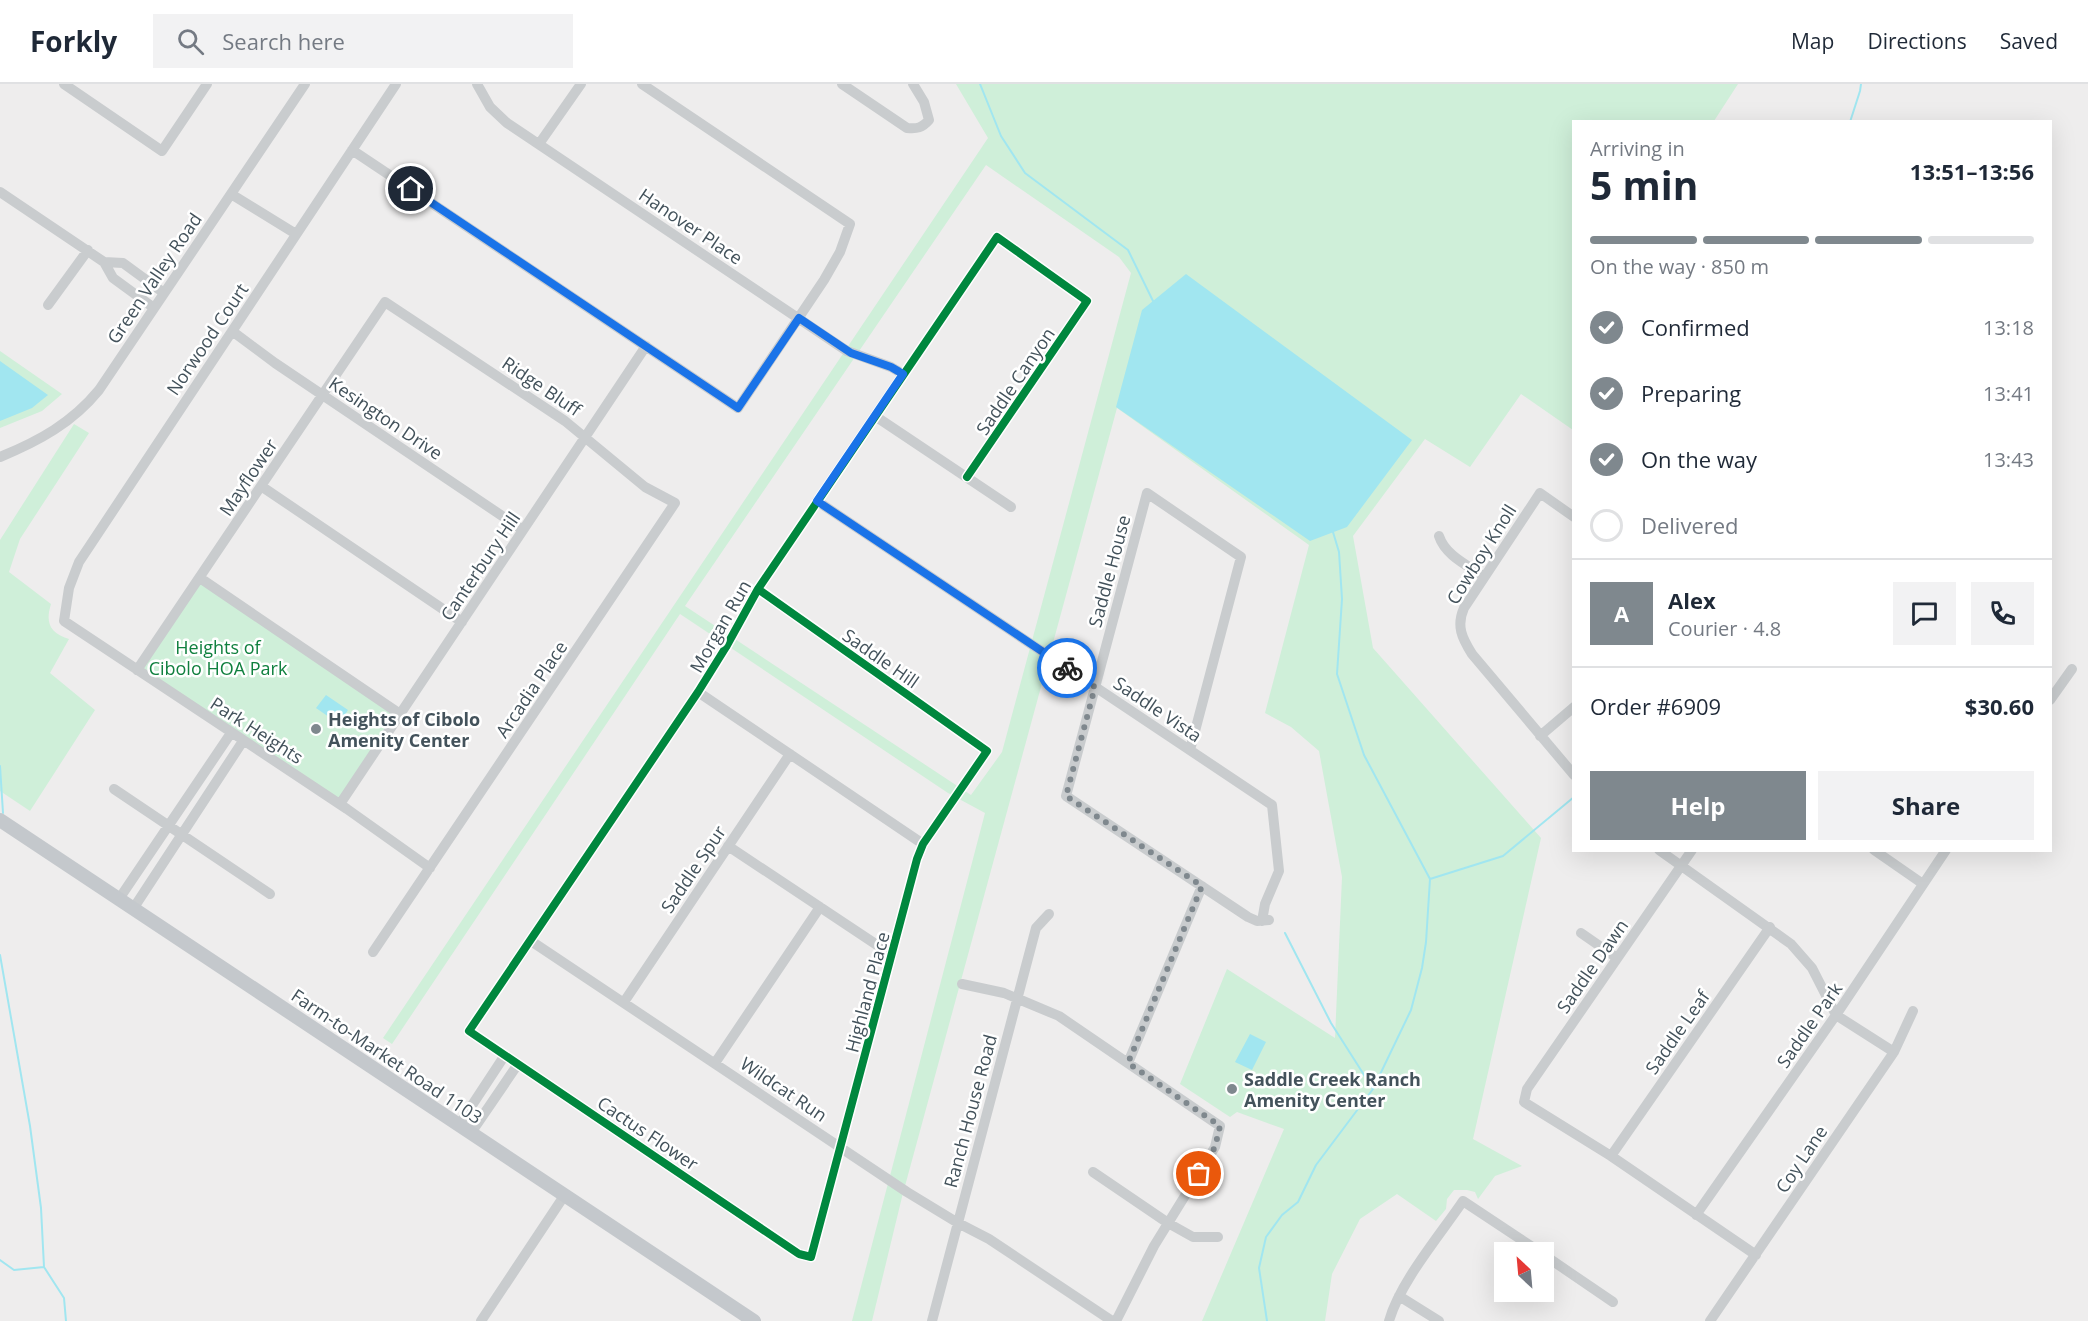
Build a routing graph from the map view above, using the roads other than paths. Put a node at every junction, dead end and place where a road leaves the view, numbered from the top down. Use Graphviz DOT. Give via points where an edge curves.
graph roads {
  1 [pos="207,84"];
  2 [pos="305,84"];
  3 [pos="396,84"];
  4 [pos="477,84"];
  5 [pos="581,84"];
  6 [pos="642,84"];
  7 [pos="842,84"];
  8 [pos="913,84"];
  9 [pos="68,85"];
  10 [pos="855,88"];
  11 [pos="539,144"];
  12 [pos="352,150"];
  13 [pos="0,192"];
  14 [pos="231,194"];
  15 [pos="296,234"];
  16 [pos="996,237"];
  17 [pos="87,250"];
  18 [pos="104,262"];
  19 [pos="137,273"];
  20 [pos="126,288"];
  21 [pos="164,293"];
  22 [pos="385,302"];
  23 [pos="48,305"];
  24 [pos="154,308"];
  25 [pos="799,318"];
  26 [pos="232,331"];
  27 [pos="646,346"];
  28 [pos="903,374"];
  29 [pos="323,395"];
  30 [pos="875,416"];
  31 [pos="586,437"];
  32 [pos="0,457"];
  33 [pos="967,477"];
  34 [pos="261,486"];
  35 [pos="817,501"];
  36 [pos="675,503"];
  37 [pos="1011,507"];
  38 [pos="1572,516"];
  39 [pos="523,530"];
  40 [pos="1438,536"];
  41 [pos="1483,576"];
  42 [pos="200,578"];
  43 [pos="758,589"];
  44 [pos="64,621"];
  45 [pos="462,622"];
  46 [pos="2072,669"];
  47 [pos="137,670"];
  48 [pos="1095,687"];
  49 [pos="698,692"];
  50 [pos="2052,697"];
  51 [pos="1572,708"];
  52 [pos="400,714"];
  53 [pos="231,733"];
  54 [pos="1540,736"];
  55 [pos="243,741"];
  56 [pos="1190,750"];
  57 [pos="987,751"];
  58 [pos="790,754"];
  59 [pos="1572,773"];
  60 [pos="114,789"];
  61 [pos="340,804"];
  62 [pos="0,820"];
  63 [pos="168,826"];
  64 [pos="182,835"];
  65 [pos="923,844"];
  66 [pos="728,846"];
  67 [pos="1662,852"];
  68 [pos="1691,852"];
  69 [pos="1877,852"];
  70 [pos="1945,852"];
  71 [pos="1681,867"];
  72 [pos="430,868"];
  73 [pos="1923,884"];
  74 [pos="1202,886"];
  75 [pos="270,894"];
  76 [pos="119,899"];
  77 [pos="820,907"];
  78 [pos="133,909"];
  79 [pos="1049,914"];
  80 [pos="1770,927"];
  81 [pos="1581,933"];
  82 [pos="531,941"];
  83 [pos="373,952"];
  84 [pos="892,954"];
  85 [pos="1617,958"];
  86 [pos="962,984"];
  87 [pos="1017,998"];
  88 [pos="624,1002"];
  89 [pos="1913,1011"];
  90 [pos="1836,1015"];
  91 [pos="469,1031"];
  92 [pos="1894,1052"];
  93 [pos="506,1055"];
  94 [pos="715,1063"];
  95 [pos="1128,1063"];
  96 [pos="518,1064"];
  97 [pos="459,1125"];
  98 [pos="471,1133"];
  99 [pos="842,1147"];
  100 [pos="1611,1156"];
  101 [pos="1093,1172"];
  102 [pos="564,1196"];
  103 [pos="1696,1215"];
  104 [pos="958,1223"];
  105 [pos="1168,1223"];
  106 [pos="1218,1237"];
  107 [pos="1524,1242"];
  108 [pos="1756,1255"];
  109 [pos="811,1257"];
  110 [pos="1554,1262"];
  111 [pos="1399,1296"];
  112 [pos="1613,1302"];
  113 [pos="481,1321"];
  114 [pos="754,1321"];
  115 [pos="932,1321"];
  116 [pos="1114,1321"];
  117 [pos="1389,1321"];
  118 [pos="1439,1321"];
  119 [pos="1710,1321"];
  1 -- 9 [label="street" via="162,151"];
  2 -- 14 [label="street, Green Valley Road"];
  3 -- 12 [label="street, Norwood Court"];
  4 -- 11 [label="street, Hanover Place" via="490,107"];
  5 -- 11 [label="street"];
  6 -- 25 [label="street" via="850,224 836,260"];
  7 -- 10 [label="street"];
  8 -- 10 [label="street" via="929,120 915,129 907,128"];
  11 -- 25 [label="street, Hanover Place"];
  12 -- 15 [label="street, Norwood Court"];
  12 -- 27 [label="street"];
  13 -- 17 [label="street"];
  14 -- 15 [label="street"];
  14 -- 21 [label="street, Green Valley Road"];
  15 -- 26 [label="street, Norwood Court"];
  16 -- 28 [label="street, Morgan Run"];
  16 -- 33 [label="street, Saddle Canyon" via="1087,301"];
  17 -- 18 [label="street"];
  17 -- 23 [label="street"];
  18 -- 19 [label="street" via="123,264"];
  18 -- 20 [label="street" via="112,278"];
  19 -- 20 [label="street"];
  19 -- 21 [label="street"];
  20 -- 24 [label="street"];
  21 -- 24 [label="street, Green Valley Road"];
  22 -- 29 [label="street, Mayflower"];
  22 -- 31 [label="street, Ridge Bluff"];
  24 -- 32 [label="street, Green Valley Road" via="84,408 33,443"];
  25 -- 27 [label="street" via="738,408"];
  25 -- 28 [label="street, Hanover Place" via="851,353"];
  26 -- 29 [label="street, Kesington Drive"];
  26 -- 44 [label="street, Norwood Court" via="78,562"];
  27 -- 31 [label="street, Canterbury Hill"];
  28 -- 30 [label="street, Morgan Run"];
  29 -- 34 [label="street, Mayflower"];
  29 -- 39 [label="street, Kesington Drive"];
  30 -- 33 [label="street"];
  30 -- 35 [label="street, Morgan Run"];
  31 -- 36 [label="street, Ridge Bluff" via="645,487"];
  31 -- 39 [label="street, Canterbury Hill"];
  33 -- 37 [label="street"];
  34 -- 42 [label="street, Mayflower"];
  34 -- 45 [label="street"];
  35 -- 43 [label="street, Morgan Run"];
  35 -- 48 [label="street, Saddle Vista"];
  36 -- 72 [label="street, Arcadia Place"];
  38 -- 41 [label="street, Cowboy Knoll" via="1540,493"];
  39 -- 45 [label="street, Canterbury Hill"];
  40 -- 41 [label="street" via="1450,554"];
  41 -- 54 [label="street, Cowboy Knoll" via="1460,617 1462,638"];
  42 -- 47 [label="street, Mayflower"];
  42 -- 52 [label="street"];
  43 -- 49 [label="street, Morgan Run"];
  43 -- 57 [label="street, Saddle Hill"];
  44 -- 47 [label="street, Park Heights"];
  45 -- 52 [label="street, Canterbury Hill"];
  46 -- 50 [label="street"];
  47 -- 53 [label="street, Park Heights"];
  48 -- 56 [label="street, Saddle Vista"];
  48 -- 56 [label="street, Saddle House" via="1147,493 1241,557"];
  48 -- 74 [label="street, Saddle House" via="1066,796"];
  49 -- 58 [label="street"];
  49 -- 82 [label="street, Morgan Run"];
  51 -- 54 [label="street"];
  52 -- 61 [label="street, Canterbury Hill"];
  53 -- 55 [label="street, Park Heights"];
  53 -- 63 [label="street"];
  54 -- 59 [label="street, Cowboy Knoll"];
  55 -- 61 [label="street, Park Heights"];
  55 -- 64 [label="street"];
  56 -- 74 [label="street, Saddle Vista" via="1272,805 1279,871 1264,904 1266,920 1252,920"];
  57 -- 65 [label="street, Highland Place"];
  58 -- 65 [label="street"];
  58 -- 66 [label="street, Saddle Spur"];
  60 -- 63 [label="street"];
  61 -- 72 [label="street, Park Heights"];
  62 -- 76 [label="main road, Farm-to-Market Road 1103"];
  63 -- 64 [label="street"];
  63 -- 76 [label="street"];
  64 -- 75 [label="street"];
  64 -- 78 [label="street"];
  65 -- 84 [label="street, Highland Place"];
  66 -- 77 [label="street"];
  66 -- 88 [label="street, Saddle Spur"];
  67 -- 71 [label="street"];
  68 -- 71 [label="street, Saddle Dawn"];
  69 -- 73 [label="street"];
  70 -- 73 [label="street, Saddle Park"];
  71 -- 80 [label="street"];
  71 -- 85 [label="street, Saddle Dawn"];
  72 -- 83 [label="street, Arcadia Place"];
  73 -- 90 [label="street, Saddle Park"];
  74 -- 95 [label="street"];
  76 -- 78 [label="main road, Farm-to-Market Road 1103"];
  77 -- 84 [label="street"];
  77 -- 94 [label="street"];
  78 -- 97 [label="main road, Farm-to-Market Road 1103"];
  79 -- 87 [label="street, Ranch House Road" via="1036,928"];
  80 -- 90 [label="street" via="1812,968"];
  80 -- 100 [label="street, Saddle Leaf"];
  81 -- 85 [label="street"];
  82 -- 88 [label="street, Wildcat Run"];
  82 -- 91 [label="street, Morgan Run"];
  84 -- 99 [label="street, Highland Place"];
  85 -- 100 [label="street, Saddle Dawn" via="1527,1089 1524,1101"];
  86 -- 87 [label="street"];
  87 -- 95 [label="street" via="1059,1016"];
  87 -- 104 [label="street, Ranch House Road"];
  88 -- 94 [label="street, Wildcat Run"];
  89 -- 92 [label="street, Coy Lane"];
  90 -- 92 [label="street"];
  90 -- 103 [label="street, Saddle Park"];
  91 -- 93 [label="street, Cactus Flower"];
  92 -- 108 [label="street, Coy Lane"];
  93 -- 96 [label="street, Cactus Flower"];
  93 -- 97 [label="street"];
  94 -- 99 [label="street, Wildcat Run"];
  95 -- 105 [label="street" via="1220,1126 1215,1147"];
  96 -- 98 [label="street"];
  96 -- 109 [label="street, Cactus Flower" via="799,1254"];
  97 -- 98 [label="main road, Farm-to-Market Road 1103"];
  98 -- 102 [label="main road, Farm-to-Market Road 1103"];
  99 -- 104 [label="street, Wildcat Run"];
  99 -- 109 [label="street, Highland Place"];
  100 -- 103 [label="street"];
  101 -- 105 [label="street"];
  102 -- 113 [label="street"];
  102 -- 114 [label="main road, Farm-to-Market Road 1103"];
  103 -- 108 [label="street"];
  104 -- 115 [label="street, Ranch House Road"];
  104 -- 116 [label="street, Wildcat Run"];
  105 -- 106 [label="street" via="1193,1237"];
  105 -- 116 [label="street"];
  107 -- 111 [label="street" via="1463,1201"];
  108 -- 119 [label="street, Coy Lane"];
  110 -- 112 [label="street"];
  111 -- 117 [label="street"];
  111 -- 118 [label="street"];
}
